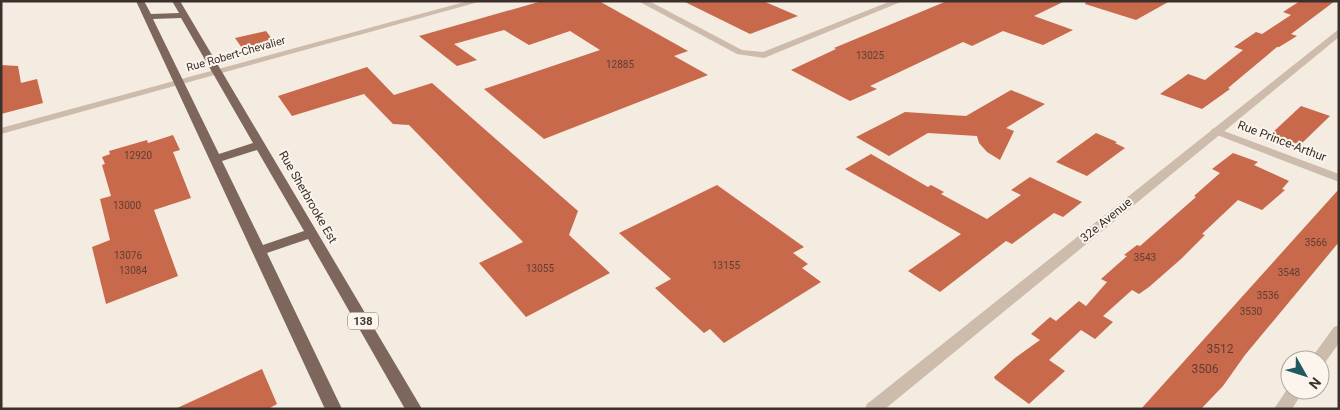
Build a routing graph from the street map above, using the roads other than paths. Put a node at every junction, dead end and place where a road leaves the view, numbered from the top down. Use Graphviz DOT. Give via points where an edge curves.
graph roads {
  1 [pos="140,1"];
  2 [pos="176,1"];
  3 [pos="478,1"];
  4 [pos="642,1"];
  5 [pos="899,1"];
  6 [pos="184,15"];
  7 [pos="148,17"];
  8 [pos="1339,32"];
  9 [pos="217,72"];
  10 [pos="178,83"];
  11 [pos="1,131"];
  12 [pos="1216,131"];
  13 [pos="260,145"];
  14 [pos="215,159"];
  15 [pos="1339,178"];
  16 [pos="312,233"];
  17 [pos="259,251"];
  18 [pos="1339,331"];
  19 [pos="1325,350"];
  20 [pos="334,409"];
  21 [pos="414,409"];
  22 [pos="873,409"];
  1 -- 7 [label="main road"];
  2 -- 6 [label="main road, Rue Sherbrooke Est / 138"];
  3 -- 9 [label="street, Rue Robert-Chevalier"];
  4 -- 5 [label="street" via="740,52 764,55"];
  6 -- 7 [label="main road"];
  6 -- 9 [label="main road, Rue Sherbrooke Est / 138"];
  7 -- 10 [label="main road"];
  8 -- 12 [label="street, 32e Avenue"];
  9 -- 10 [label="street, Rue Robert-Chevalier"];
  9 -- 13 [label="main road, Rue Sherbrooke Est / 138"];
  10 -- 11 [label="street, Rue Robert-Chevalier"];
  10 -- 14 [label="main road"];
  12 -- 15 [label="street, Rue Prince-Arthur"];
  12 -- 22 [label="street, 32e Avenue"];
  13 -- 14 [label="main road"];
  13 -- 16 [label="main road, Rue Sherbrooke Est / 138"];
  14 -- 17 [label="main road"];
  16 -- 17 [label="main road"];
  16 -- 21 [label="main road, Rue Sherbrooke Est / 138"];
  17 -- 20 [label="main road"];
  18 -- 19 [label="street"];
}
